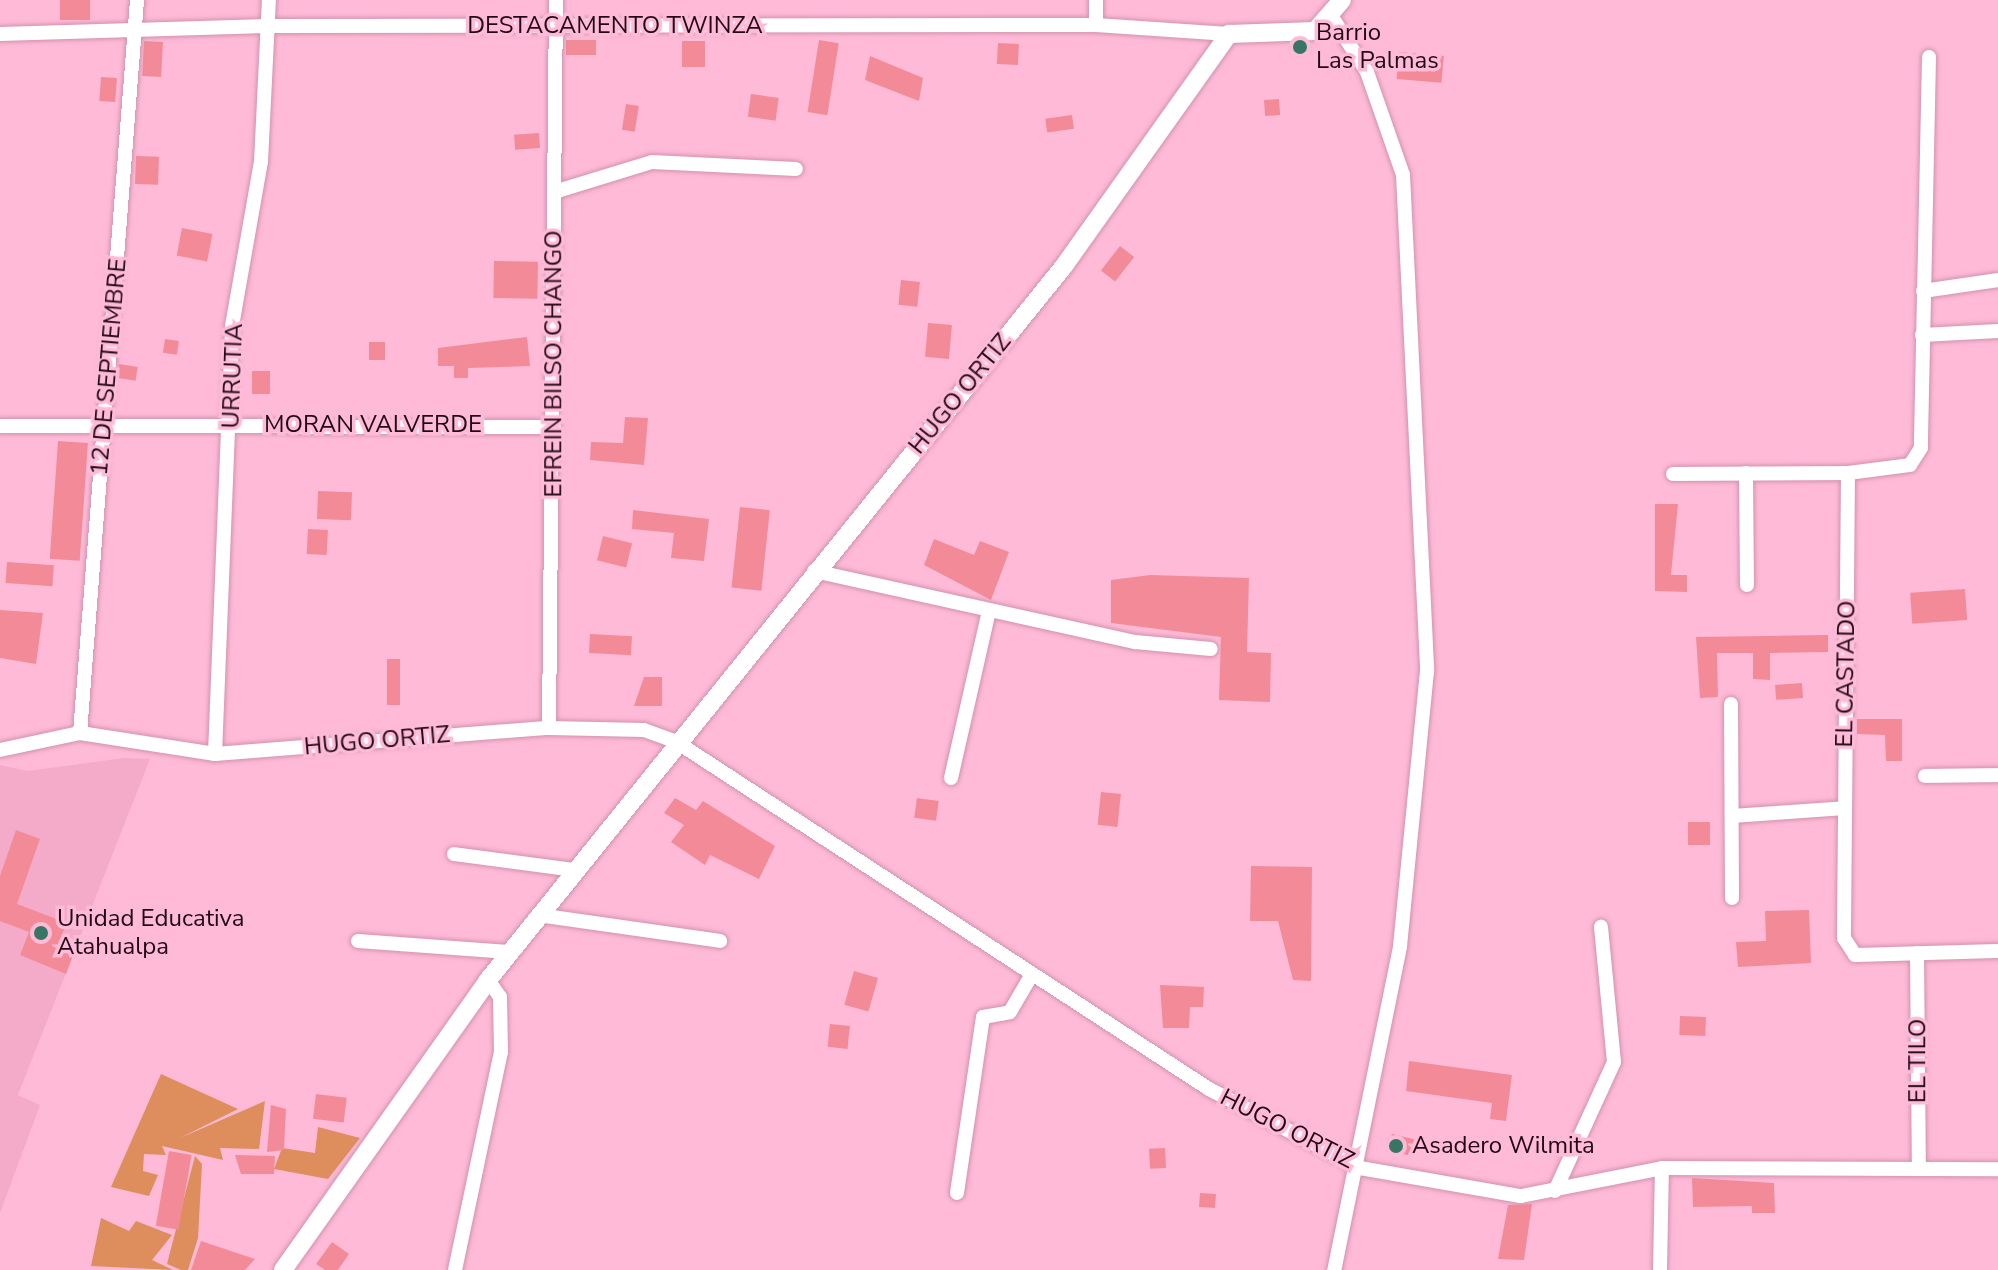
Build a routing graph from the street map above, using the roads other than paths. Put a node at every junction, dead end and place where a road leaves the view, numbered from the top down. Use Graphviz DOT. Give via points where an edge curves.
graph roads {
  1 [pos="137,0"];
  2 [pos="269,0"];
  3 [pos="556,0"];
  4 [pos="1096,0"];
  5 [pos="1342,0"];
  6 [pos="1332,17"];
  7 [pos="1096,25"];
  8 [pos="267,26"];
  9 [pos="554,27"];
  10 [pos="136,30"];
  11 [pos="0,34"];
  12 [pos="1229,34"];
  13 [pos="1929,57"];
  14 [pos="796,169"];
  15 [pos="554,192"];
  16 [pos="1998,280"];
  17 [pos="1923,291"];
  18 [pos="1998,331"];
  19 [pos="1922,335"];
  20 [pos="104,424"];
  21 [pos="232,424"];
  22 [pos="0,426"];
  23 [pos="554,427"];
  24 [pos="1746,473"];
  25 [pos="1848,473"];
  26 [pos="1673,474"];
  27 [pos="814,571"];
  28 [pos="1747,585"];
  29 [pos="989,611"];
  30 [pos="1211,649"];
  31 [pos="1731,704"];
  32 [pos="549,728"];
  33 [pos="80,733"];
  34 [pos="675,741"];
  35 [pos="0,750"];
  36 [pos="215,754"];
  37 [pos="1998,775"];
  38 [pos="1925,776"];
  39 [pos="951,778"];
  40 [pos="1845,808"];
  41 [pos="1732,816"];
  42 [pos="454,854"];
  43 [pos="574,870"];
  44 [pos="1732,898"];
  45 [pos="538,915"];
  46 [pos="1601,927"];
  47 [pos="358,941"];
  48 [pos="720,941"];
  49 [pos="1998,951"];
  50 [pos="509,952"];
  51 [pos="1917,953"];
  52 [pos="1032,974"];
  53 [pos="488,980"];
  54 [pos="1360,1168"];
  55 [pos="1662,1168"];
  56 [pos="1919,1169"];
  57 [pos="1998,1169"];
  58 [pos="1555,1191"];
  59 [pos="957,1193"];
  60 [pos="283,1270"];
  61 [pos="455,1270"];
  62 [pos="1334,1270"];
  63 [pos="1660,1270"];
  1 -- 10 [label="street, 12 DE SEPTIEMBRE"];
  2 -- 8 [label="street, URRUTIA"];
  3 -- 9 [label="street, EFREIN BILSO CHANGO"];
  4 -- 7 [label="street"];
  5 -- 6 [label="street"];
  6 -- 12 [label="street" via="1315,31"];
  6 -- 54 [label="street" via="1367,72 1403,175 1427,671 1400,947"];
  7 -- 9 [label="street, DESTACAMENTO TWINZA"];
  7 -- 12 [label="street, DESTACAMENTO TWINZA"];
  8 -- 9 [label="street, DESTACAMENTO TWINZA"];
  8 -- 10 [label="street, DESTACAMENTO TWINZA"];
  8 -- 21 [label="street, URRUTIA" via="261,162 232,326"];
  9 -- 15 [label="street, EFREIN BILSO CHANGO"];
  10 -- 11 [label="street, DESTACAMENTO TWINZA"];
  10 -- 20 [label="street, 12 DE SEPTIEMBRE"];
  12 -- 27 [label="street, HUGO ORTIZ" via="1064,266"];
  13 -- 17 [label="street"];
  14 -- 15 [label="street" via="652,162"];
  15 -- 23 [label="street, EFREIN BILSO CHANGO"];
  16 -- 17 [label="street"];
  17 -- 19 [label="street"];
  18 -- 19 [label="street"];
  19 -- 25 [label="street" via="1918,458"];
  20 -- 21 [label="street, MORAN VALVERDE"];
  20 -- 22 [label="street, MORAN VALVERDE"];
  20 -- 33 [label="street, 12 DE SEPTIEMBRE"];
  21 -- 23 [label="street, MORAN VALVERDE"];
  21 -- 36 [label="street, URRUTIA"];
  23 -- 32 [label="street, EFREIN BILSO CHANGO"];
  24 -- 25 [label="street"];
  24 -- 26 [label="street"];
  24 -- 28 [label="street"];
  25 -- 40 [label="street, EL CASTADO"];
  27 -- 29 [label="street"];
  27 -- 34 [label="street, HUGO ORTIZ"];
  29 -- 30 [label="street" via="1135,642"];
  29 -- 39 [label="street"];
  31 -- 41 [label="street"];
  32 -- 34 [label="street, HUGO ORTIZ" via="629,727"];
  32 -- 36 [label="street, HUGO ORTIZ"];
  33 -- 35 [label="street"];
  33 -- 36 [label="street, HUGO ORTIZ"];
  34 -- 43 [label="street"];
  34 -- 52 [label="street, HUGO ORTIZ"];
  37 -- 38 [label="street"];
  40 -- 41 [label="street"];
  40 -- 51 [label="street, EL CASTADO" via="1846,949"];
  41 -- 44 [label="street"];
  42 -- 43 [label="street"];
  43 -- 45 [label="street"];
  45 -- 48 [label="street"];
  45 -- 50 [label="street"];
  46 -- 58 [label="street" via="1614,1062"];
  47 -- 50 [label="street"];
  49 -- 51 [label="street"];
  50 -- 53 [label="street"];
  51 -- 56 [label="street, EL TILO"];
  52 -- 54 [label="street, HUGO ORTIZ" via="1209,1089"];
  52 -- 59 [label="street" via="1010,1012 983,1017"];
  53 -- 60 [label="street"];
  53 -- 61 [label="street" via="500,997 501,1052"];
  54 -- 58 [label="street, HUGO ORTIZ" via="1506,1194"];
  54 -- 62 [label="street"];
  55 -- 56 [label="street, HUGO ORTIZ"];
  55 -- 58 [label="street, HUGO ORTIZ"];
  55 -- 63 [label="street"];
  56 -- 57 [label="street, HUGO ORTIZ"];
}
